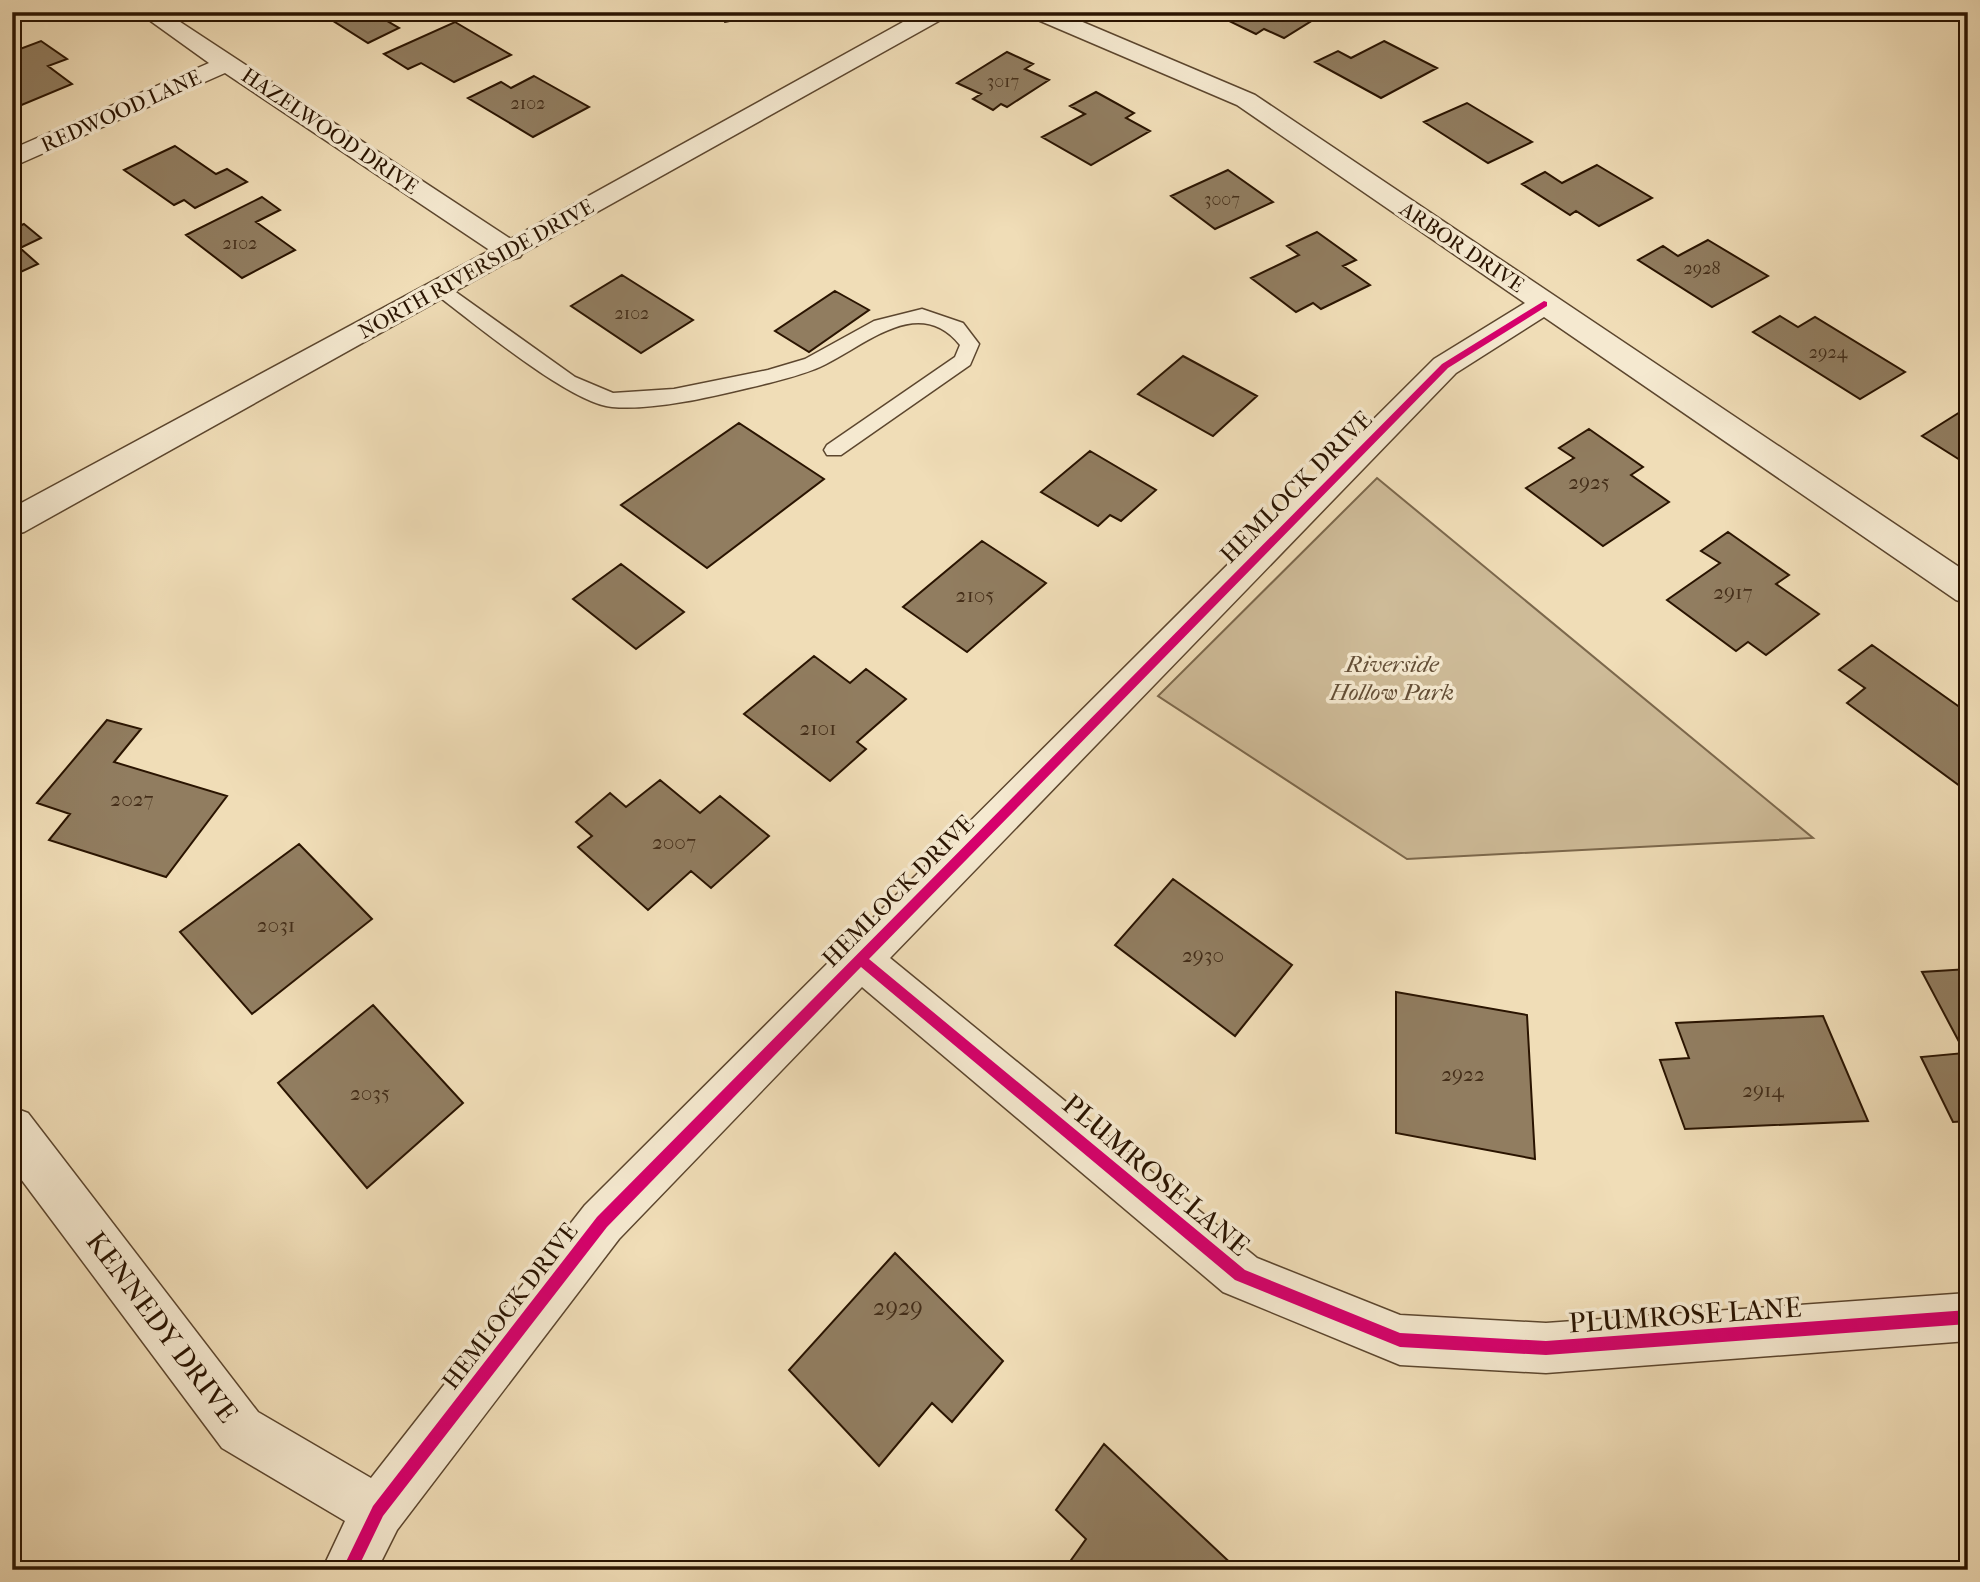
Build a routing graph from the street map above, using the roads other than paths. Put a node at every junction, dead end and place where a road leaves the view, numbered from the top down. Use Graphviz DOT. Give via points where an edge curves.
graph roads {
  1 [pos="149,12"];
  2 [pos="938,12"];
  3 [pos="1039,12"];
  4 [pos="229,63"];
  5 [pos="12,159"];
  6 [pos="510,251"];
  7 [pos="440,289"];
  8 [pos="1544,304"];
  9 [pos="834,450"];
  10 [pos="12,523"];
  11 [pos="1968,591"];
  12 [pos="860,959"];
  13 [pos="12,1129"];
  14 [pos="1968,1317"];
  15 [pos="378,1511"];
  16 [pos="349,1570"];
  1 -- 4 [label="street, HAZELWOOD DRIVE"];
  2 -- 6 [label="street, NORTH RIVERSIDE DRIVE"];
  3 -- 8 [label="street, ARBOR DRIVE" via="1245,100"];
  4 -- 5 [label="street, REDWOOD LANE"];
  4 -- 6 [label="street, HAZELWOOD DRIVE"];
  6 -- 7 [label="street, NORTH RIVERSIDE DRIVE"];
  7 -- 9 [label="lane" via="568,382 611,400 674,396 770,376 812,363 881,325 922,315 957,327 970,344 963,361"];
  7 -- 10 [label="street, NORTH RIVERSIDE DRIVE"];
  8 -- 11 [label="street, ARBOR DRIVE"];
  8 -- 12 [label="street, HEMLOCK DRIVE" via="1445,366"];
  12 -- 14 [label="street, PLUMROSE LANE" via="1240,1275 1400,1340 1546,1348"];
  12 -- 15 [label="street, HEMLOCK DRIVE" via="602,1222"];
  13 -- 15 [label="street, KENNEDY DRIVE" via="240,1430"];
  15 -- 16 [label="street, HEMLOCK DRIVE"];
}
